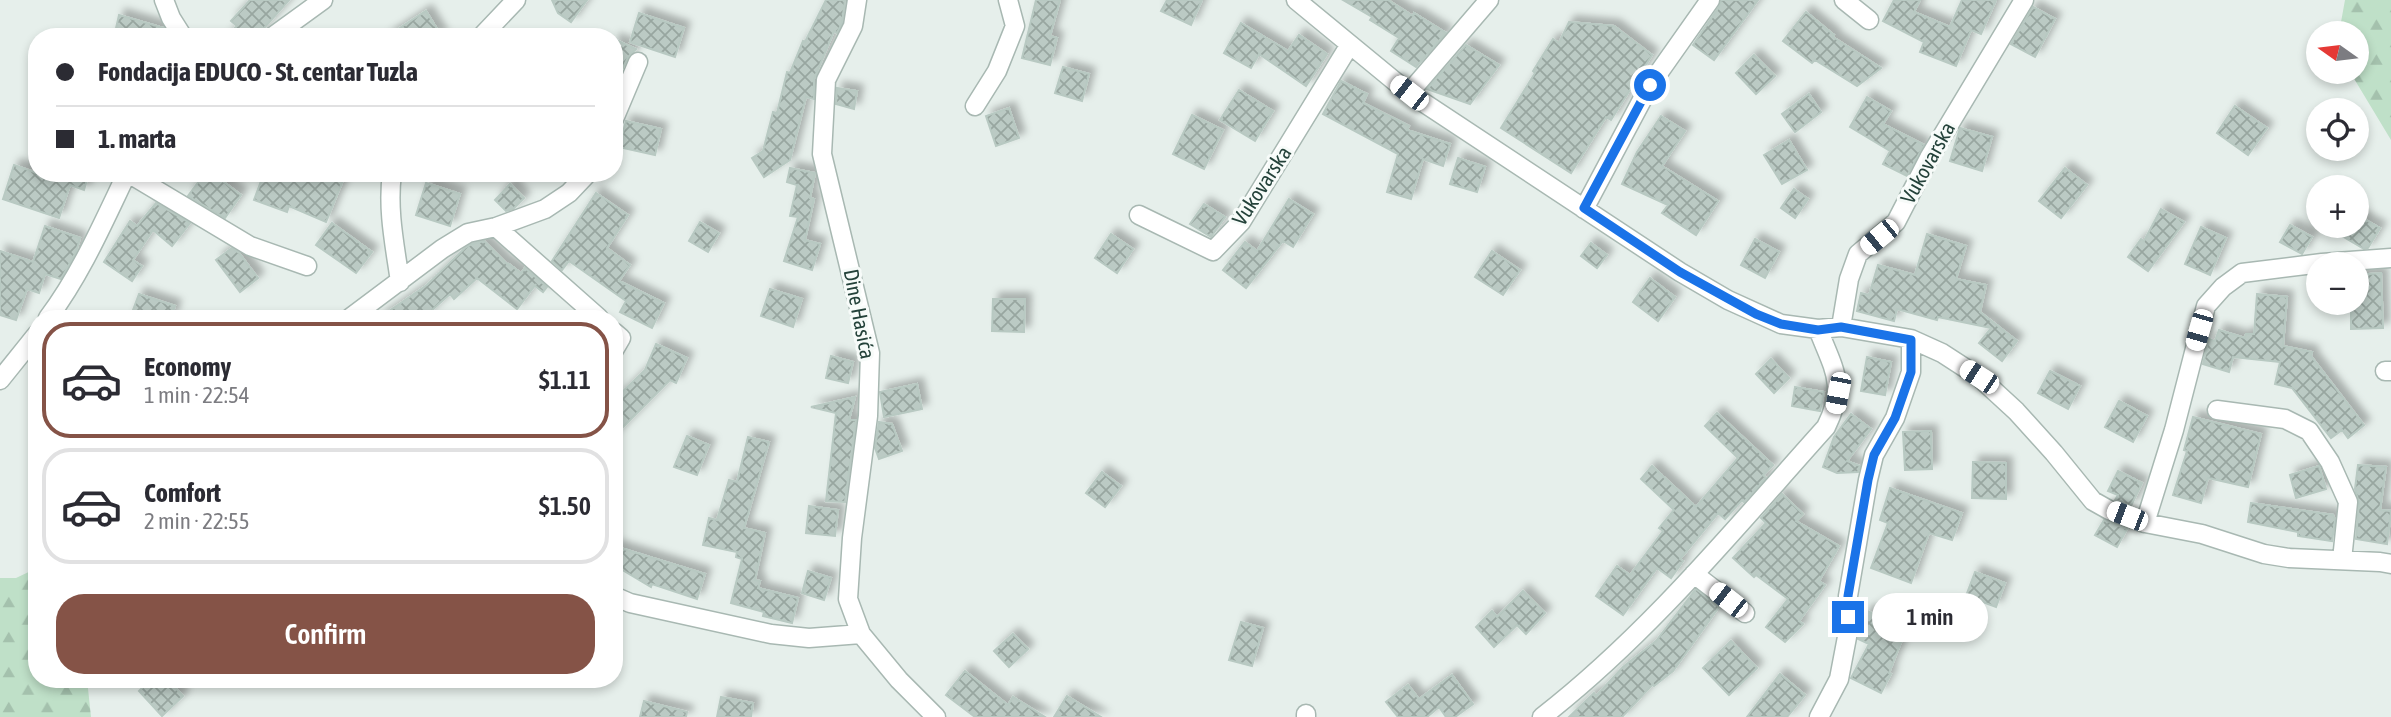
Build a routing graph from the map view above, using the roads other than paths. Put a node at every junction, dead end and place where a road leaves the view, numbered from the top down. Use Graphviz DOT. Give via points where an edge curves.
graph roads {
  1 [pos="164,0"];
  2 [pos="323,0"];
  3 [pos="516,0"];
  4 [pos="857,0"];
  5 [pos="1008,0"];
  6 [pos="1296,0"];
  7 [pos="1489,0"];
  8 [pos="1710,0"];
  9 [pos="1844,0"];
  10 [pos="2024,0"];
  11 [pos="1869,20"];
  12 [pos="177,28"];
  13 [pos="284,28"];
  14 [pos="490,28"];
  15 [pos="1349,46"];
  16 [pos="638,62"];
  17 [pos="1409,93"];
  18 [pos="623,98"];
  19 [pos="975,106"];
  20 [pos="124,182"];
  21 [pos="143,182"];
  22 [pos="391,182"];
  23 [pos="579,182"];
  24 [pos="1584,208"];
  25 [pos="1139,215"];
  26 [pos="496,227"];
  27 [pos="2391,258"];
  28 [pos="307,266"];
  29 [pos="400,282"];
  30 [pos="54,310"];
  31 [pos="361,310"];
  32 [pos="590,310"];
  33 [pos="1841,327"];
  34 [pos="1818,330"];
  35 [pos="1911,340"];
  36 [pos="28,354"];
  37 [pos="0,380"];
  38 [pos="2217,410"];
  39 [pos="2145,523"];
  40 [pos="2342,560"];
  41 [pos="2391,564"];
  42 [pos="1694,574"];
  43 [pos="623,600"];
  44 [pos="1745,613"];
  45 [pos="861,634"];
  46 [pos="936,717"];
  47 [pos="1542,717"];
  48 [pos="1819,717"];
  1 -- 12 [label="street"];
  2 -- 13 [label="street"];
  3 -- 14 [label="street"];
  4 -- 45 [label="street, Dine Hasića" via="853,26 826,80 822,154 870,353 868,416 848,599"];
  5 -- 19 [label="street" via="1015,26 998,71"];
  6 -- 15 [label="street"];
  7 -- 17 [label="street"];
  8 -- 24 [label="street" via="1650,85"];
  9 -- 11 [label="street"];
  10 -- 33 [label="street, Vukovarska" via="1896,222 1858,254"];
  15 -- 17 [label="street"];
  15 -- 25 [label="street, Vukovarska" via="1241,222 1213,251"];
  16 -- 18 [label="street"];
  17 -- 24 [label="street"];
  20 -- 30 [label="street"];
  21 -- 28 [label="street" via="250,246"];
  22 -- 29 [label="street"];
  23 -- 26 [label="street" via="545,209"];
  24 -- 34 [label="street" via="1728,300 1781,324"];
  26 -- 29 [label="street" via="468,233"];
  26 -- 32 [label="street"];
  27 -- 39 [label="street" via="2242,273 2223,287 2206,306"];
  29 -- 31 [label="street"];
  33 -- 34 [label="street"];
  33 -- 35 [label="street"];
  34 -- 42 [label="street" via="1837,380 1836,408 1826,427"];
  35 -- 39 [label="street" via="1979,377 2016,411 2093,501"];
  35 -- 48 [label="street" via="1911,372 1895,418 1874,455 1868,480 1839,679"];
  36 -- 37 [label="street"];
  38 -- 40 [label="street" via="2285,419 2309,431 2348,502"];
  39 -- 40 [label="street" via="2202,534 2264,554"];
  40 -- 41 [label="street"];
  42 -- 44 [label="street"];
  42 -- 47 [label="street" via="1601,670"];
  43 -- 45 [label="street" via="771,634 809,638"];
  45 -- 46 [label="street, Dine Hasića"];
}
